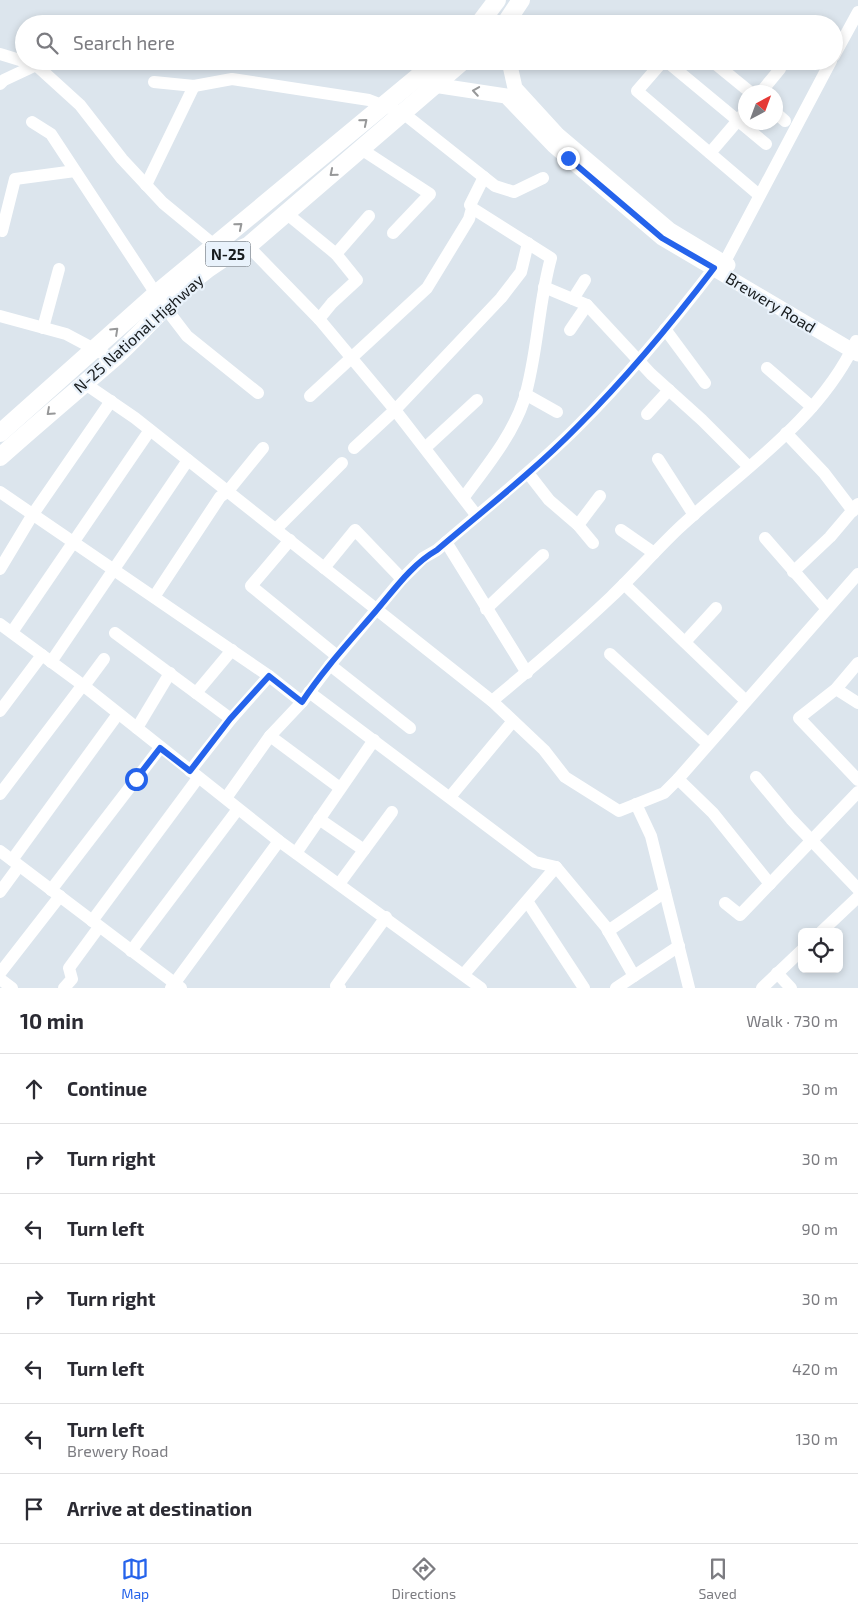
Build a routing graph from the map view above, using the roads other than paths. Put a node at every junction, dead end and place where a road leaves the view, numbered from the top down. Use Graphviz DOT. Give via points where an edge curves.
graph roads {
  1 [pos="521,0"];
  2 [pos="858,12"];
  3 [pos="511,15"];
  4 [pos="843,40"];
  5 [pos="0,54"];
  6 [pos="15,59"];
  7 [pos="25,70"];
  8 [pos="42,70"];
  9 [pos="426,70"];
  10 [pos="452,70"];
  11 [pos="509,70"];
  12 [pos="657,70"];
  13 [pos="678,70"];
  14 [pos="723,70"];
  15 [pos="779,70"];
  16 [pos="826,70"];
  17 [pos="154,82"];
  18 [pos="412,82"];
  19 [pos="0,84"];
  20 [pos="434,85"];
  21 [pos="741,85"];
  22 [pos="767,85"];
  23 [pos="194,86"];
  24 [pos="510,92"];
  25 [pos="384,105"];
  26 [pos="403,113"];
  27 [pos="738,113"];
  28 [pos="738,121"];
  29 [pos="32,122"];
  30 [pos="754,130"];
  31 [pos="766,144"];
  32 [pos="361,149"];
  33 [pos="710,153"];
  34 [pos="75,171"];
  35 [pos="484,177"];
  36 [pos="543,178"];
  37 [pos="146,185"];
  38 [pos="759,195"];
  39 [pos="472,208"];
  40 [pos="286,213"];
  41 [pos="369,216"];
  42 [pos="2,231"];
  43 [pos="393,234"];
  44 [pos="528,243"];
  45 [pos="248,246"];
  46 [pos="220,250"];
  47 [pos="336,254"];
  48 [pos="719,267"];
  49 [pos="59,269"];
  50 [pos="585,280"];
  51 [pos="544,287"];
  52 [pos="573,299"];
  53 [pos="160,300"];
  54 [pos="587,305"];
  55 [pos="0,316"];
  56 [pos="320,319"];
  57 [pos="43,328"];
  58 [pos="665,329"];
  59 [pos="570,330"];
  60 [pos="856,347"];
  61 [pos="96,350"];
  62 [pos="352,358"];
  63 [pos="113,359"];
  64 [pos="638,360"];
  65 [pos="767,368"];
  66 [pos="84,382"];
  67 [pos="705,382"];
  68 [pos="669,390"];
  69 [pos="258,393"];
  70 [pos="525,394"];
  71 [pos="310,396"];
  72 [pos="477,400"];
  73 [pos="111,401"];
  74 [pos="812,407"];
  75 [pos="395,410"];
  76 [pos="557,412"];
  77 [pos="647,414"];
  78 [pos="150,430"];
  79 [pos="0,433"];
  80 [pos="786,433"];
  81 [pos="263,448"];
  82 [pos="354,448"];
  83 [pos="425,448"];
  84 [pos="0,457"];
  85 [pos="658,459"];
  86 [pos="188,460"];
  87 [pos="342,463"];
  88 [pos="749,467"];
  89 [pos="528,473"];
  90 [pos="228,491"];
  91 [pos="0,492"];
  92 [pos="600,496"];
  93 [pos="464,497"];
  94 [pos="855,508"];
  95 [pos="33,514"];
  96 [pos="694,515"];
  97 [pos="477,516"];
  98 [pos="578,525"];
  99 [pos="276,529"];
  100 [pos="621,530"];
  101 [pos="765,538"];
  102 [pos="290,540"];
  103 [pos="73,542"];
  104 [pos="446,542"];
  105 [pos="592,543"];
  106 [pos="654,553"];
  107 [pos="543,556"];
  108 [pos="324,568"];
  109 [pos="0,569"];
  110 [pos="113,569"];
  111 [pos="793,572"];
  112 [pos="858,574"];
  113 [pos="402,579"];
  114 [pos="624,584"];
  115 [pos="154,597"];
  116 [pos="716,608"];
  117 [pos="377,609"];
  118 [pos="486,609"];
  119 [pos="828,609"];
  120 [pos="0,624"];
  121 [pos="12,632"];
  122 [pos="115,632"];
  123 [pos="685,642"];
  124 [pos="232,650"];
  125 [pos="610,654"];
  126 [pos="46,658"];
  127 [pos="104,659"];
  128 [pos="333,660"];
  129 [pos="858,663"];
  130 [pos="170,673"];
  131 [pos="527,673"];
  132 [pos="269,676"];
  133 [pos="83,686"];
  134 [pos="836,689"];
  135 [pos="196,693"];
  136 [pos="306,697"];
  137 [pos="492,701"];
  138 [pos="746,701"];
  139 [pos="858,703"];
  140 [pos="0,711"];
  141 [pos="118,714"];
  142 [pos="230,719"];
  143 [pos="513,721"];
  144 [pos="137,728"];
  145 [pos="410,728"];
  146 [pos="270,736"];
  147 [pos="374,740"];
  148 [pos="708,744"];
  149 [pos="160,748"];
  150 [pos="194,774"];
  151 [pos="756,777"];
  152 [pos="678,779"];
  153 [pos="858,780"];
  154 [pos="340,788"];
  155 [pos="858,792"];
  156 [pos="0,794"];
  157 [pos="450,797"];
  158 [pos="226,798"];
  159 [pos="636,804"];
  160 [pos="238,808"];
  161 [pos="392,812"];
  162 [pos="319,819"];
  163 [pos="811,840"];
  164 [pos="279,841"];
  165 [pos="0,850"];
  166 [pos="364,850"];
  167 [pos="296,853"];
  168 [pos="16,863"];
  169 [pos="556,867"];
  170 [pos="339,884"];
  171 [pos="770,884"];
  172 [pos="858,889"];
  173 [pos="0,892"];
  174 [pos="665,892"];
  175 [pos="56,893"];
  176 [pos="858,897"];
  177 [pos="527,902"];
  178 [pos="725,903"];
  179 [pos="386,917"];
  180 [pos="96,924"];
  181 [pos="825,928"];
  182 [pos="608,931"];
  183 [pos="678,946"];
  184 [pos="131,951"];
  185 [pos="798,954"];
  186 [pos="0,973"];
  187 [pos="777,973"];
  188 [pos="464,974"];
  189 [pos="634,976"];
  190 [pos="0,979"];
  191 [pos="175,986"];
  192 [pos="12,988"];
  193 [pos="64,988"];
  194 [pos="340,988"];
  195 [pos="481,988"];
  196 [pos="584,988"];
  197 [pos="616,988"];
  198 [pos="690,988"];
  199 [pos="762,988"];
  200 [pos="791,988"];
  1 -- 3 [label="highway"];
  2 -- 4 [label="street"];
  5 -- 6 [label="street"];
  7 -- 19 [label="street"];
  8 -- 37 [label="street" via="80,105"];
  9 -- 18 [label="highway, N-25 National Highway / N-25"];
  10 -- 20 [label="highway, N-25 National Highway / N-25"];
  11 -- 24 [label="main road, Brewery Road"];
  12 -- 33 [label="street" via="637,91"];
  13 -- 27 [label="street"];
  14 -- 21 [label="street"];
  15 -- 22 [label="street"];
  16 -- 38 [label="street"];
  17 -- 23 [label="street"];
  18 -- 20 [label="main road"];
  18 -- 25 [label="highway, N-25 National Highway / N-25"];
  24 -- 20 [label="main road, one-way"];
  20 -- 26 [label="highway, N-25 National Highway / N-25"];
  23 -- 25 [label="street" via="232,79"];
  23 -- 37 [label="street"];
  24 -- 48 [label="main road, Brewery Road" via="670,230"];
  25 -- 26 [label="street"];
  46 -- 25 [label="highway, N-25 National Highway / N-25, one-way"];
  26 -- 32 [label="highway, N-25 National Highway / N-25"];
  26 -- 35 [label="street"];
  28 -- 33 [label="street"];
  29 -- 34 [label="street" via="51,134"];
  30 -- 31 [label="street"];
  32 -- 40 [label="highway, N-25 National Highway / N-25, one-way"];
  32 -- 43 [label="street" via="430,194"];
  33 -- 38 [label="street"];
  34 -- 42 [label="street" via="15,179"];
  34 -- 53 [label="street"];
  35 -- 36 [label="street" via="494,186 514,192"];
  35 -- 39 [label="street" via="470,204"];
  37 -- 46 [label="street"];
  38 -- 48 [label="street"];
  39 -- 44 [label="street"];
  39 -- 62 [label="street" via="469,219 427,288"];
  40 -- 45 [label="highway, N-25 National Highway / N-25"];
  40 -- 47 [label="street"];
  41 -- 47 [label="street"];
  44 -- 51 [label="street" via="551,258"];
  44 -- 75 [label="street" via="521,272 501,298"];
  45 -- 46 [label="highway, N-25 National Highway / N-25"];
  45 -- 56 [label="street"];
  46 -- 53 [label="highway, N-25 National Highway / N-25"];
  47 -- 56 [label="street" via="357,280"];
  48 -- 58 [label="street"];
  48 -- 60 [label="main road, Brewery Road"];
  49 -- 57 [label="street"];
  50 -- 52 [label="street"];
  51 -- 52 [label="street"];
  51 -- 70 [label="street"];
  52 -- 54 [label="street"];
  61 -- 53 [label="highway, N-25 National Highway / N-25, one-way"];
  53 -- 63 [label="highway, N-25 National Highway / N-25"];
  53 -- 69 [label="street" via="187,336"];
  54 -- 59 [label="street"];
  54 -- 64 [label="street"];
  55 -- 57 [label="street"];
  56 -- 62 [label="street"];
  57 -- 61 [label="street" via="66,334"];
  58 -- 64 [label="street"];
  58 -- 67 [label="street"];
  60 -- 74 [label="street"];
  61 -- 63 [label="street"];
  61 -- 79 [label="highway, N-25 National Highway / N-25"];
  62 -- 71 [label="street"];
  62 -- 75 [label="street"];
  63 -- 66 [label="highway, N-25 National Highway / N-25"];
  64 -- 68 [label="street"];
  64 -- 89 [label="street" via="577,427"];
  65 -- 74 [label="street"];
  66 -- 73 [label="street"];
  66 -- 84 [label="highway, N-25 National Highway / N-25, one-way"];
  68 -- 77 [label="street"];
  68 -- 88 [label="street"];
  70 -- 76 [label="street"];
  70 -- 93 [label="street" via="504,441"];
  72 -- 83 [label="street"];
  73 -- 78 [label="street"];
  73 -- 95 [label="street"];
  74 -- 80 [label="street"];
  75 -- 82 [label="street"];
  75 -- 83 [label="street"];
  78 -- 86 [label="street"];
  78 -- 103 [label="street"];
  80 -- 88 [label="street"];
  80 -- 94 [label="street"];
  81 -- 90 [label="street"];
  83 -- 93 [label="street"];
  85 -- 96 [label="street"];
  86 -- 90 [label="street"];
  86 -- 110 [label="street"];
  87 -- 99 [label="street"];
  88 -- 96 [label="street"];
  89 -- 97 [label="street"];
  89 -- 98 [label="street" via="548,500"];
  90 -- 99 [label="street"];
  90 -- 115 [label="street" via="220,497"];
  91 -- 95 [label="street"];
  92 -- 98 [label="street"];
  93 -- 97 [label="street"];
  94 -- 111 [label="street"];
  95 -- 103 [label="street"];
  95 -- 109 [label="street"];
  96 -- 106 [label="street"];
  97 -- 104 [label="street"];
  98 -- 105 [label="street"];
  99 -- 102 [label="street"];
  100 -- 106 [label="street"];
  101 -- 111 [label="street"];
  102 -- 108 [label="street"];
  102 -- 128 [label="street" via="251,586"];
  103 -- 110 [label="street"];
  103 -- 121 [label="street"];
  104 -- 113 [label="street" via="423,558"];
  104 -- 118 [label="street"];
  106 -- 114 [label="street"];
  107 -- 118 [label="street"];
  108 -- 113 [label="street" via="355,530"];
  108 -- 117 [label="street"];
  110 -- 115 [label="street"];
  110 -- 126 [label="street"];
  111 -- 119 [label="street"];
  112 -- 119 [label="street"];
  113 -- 117 [label="street"];
  114 -- 123 [label="street"];
  114 -- 131 [label="street"];
  115 -- 124 [label="street"];
  116 -- 123 [label="street"];
  117 -- 128 [label="street"];
  117 -- 137 [label="street"];
  118 -- 131 [label="street"];
  119 -- 138 [label="street"];
  120 -- 121 [label="street"];
  121 -- 126 [label="street"];
  122 -- 130 [label="street"];
  123 -- 138 [label="street"];
  124 -- 132 [label="street"];
  124 -- 135 [label="street"];
  125 -- 148 [label="street"];
  126 -- 133 [label="street"];
  126 -- 140 [label="street"];
  127 -- 133 [label="street"];
  128 -- 136 [label="street"];
  128 -- 145 [label="street"];
  129 -- 134 [label="street"];
  130 -- 135 [label="street"];
  130 -- 144 [label="street"];
  131 -- 137 [label="street"];
  132 -- 136 [label="street"];
  132 -- 142 [label="street"];
  133 -- 141 [label="street"];
  133 -- 156 [label="street"];
  134 -- 139 [label="street"];
  134 -- 153 [label="street" via="799,718"];
  135 -- 142 [label="street"];
  136 -- 146 [label="street"];
  136 -- 147 [label="street"];
  137 -- 143 [label="street"];
  138 -- 148 [label="street"];
  141 -- 144 [label="street"];
  141 -- 168 [label="street"];
  142 -- 150 [label="street"];
  143 -- 157 [label="street"];
  143 -- 159 [label="street" via="544,750 565,777 618,811"];
  144 -- 149 [label="street"];
  146 -- 154 [label="street"];
  146 -- 158 [label="street"];
  147 -- 154 [label="street"];
  147 -- 157 [label="street"];
  148 -- 152 [label="street"];
  149 -- 150 [label="street"];
  149 -- 175 [label="street"];
  150 -- 158 [label="street"];
  150 -- 180 [label="street"];
  151 -- 163 [label="street"];
  152 -- 159 [label="street" via="664,793"];
  152 -- 171 [label="street" via="713,813"];
  154 -- 162 [label="street"];
  155 -- 163 [label="street"];
  157 -- 169 [label="street" via="535,862"];
  158 -- 160 [label="street"];
  159 -- 174 [label="street" via="651,836"];
  160 -- 164 [label="street"];
  160 -- 184 [label="street"];
  161 -- 166 [label="street"];
  162 -- 166 [label="street"];
  162 -- 167 [label="street"];
  163 -- 171 [label="street"];
  163 -- 172 [label="street"];
  164 -- 167 [label="street"];
  164 -- 191 [label="street"];
  165 -- 168 [label="street"];
  166 -- 170 [label="street"];
  167 -- 170 [label="street"];
  168 -- 173 [label="street"];
  168 -- 175 [label="street"];
  169 -- 177 [label="street"];
  169 -- 182 [label="street"];
  170 -- 179 [label="street"];
  171 -- 178 [label="street" via="740,916"];
  174 -- 182 [label="street"];
  174 -- 183 [label="street"];
  175 -- 180 [label="street"];
  175 -- 186 [label="street"];
  176 -- 181 [label="street"];
  177 -- 188 [label="street"];
  177 -- 196 [label="street"];
  179 -- 188 [label="street"];
  179 -- 194 [label="street" via="336,986"];
  180 -- 184 [label="street"];
  180 -- 193 [label="street" via="69,968 72,979"];
  182 -- 189 [label="street"];
  183 -- 189 [label="street"];
  183 -- 198 [label="street"];
  184 -- 191 [label="street"];
  185 -- 187 [label="street"];
  187 -- 199 [label="street"];
  187 -- 200 [label="street"];
  188 -- 195 [label="street"];
  189 -- 197 [label="street"];
  190 -- 192 [label="street"];
}
